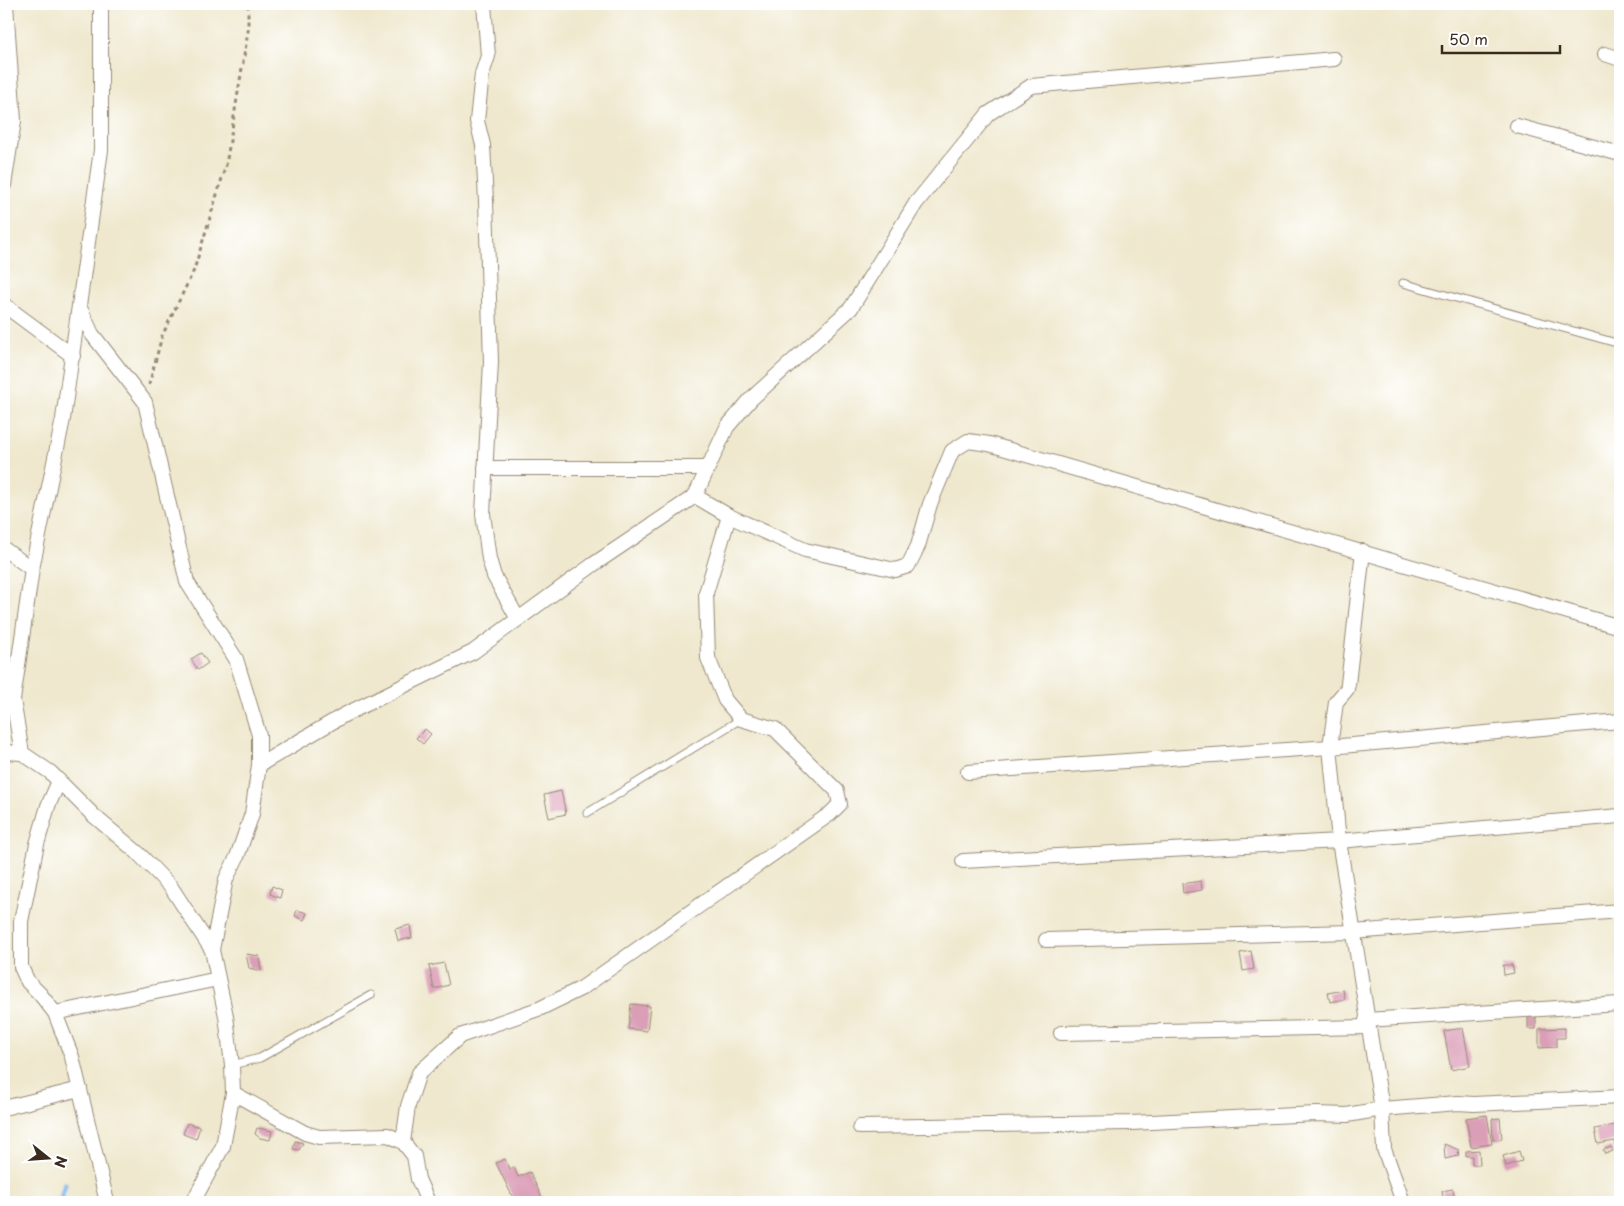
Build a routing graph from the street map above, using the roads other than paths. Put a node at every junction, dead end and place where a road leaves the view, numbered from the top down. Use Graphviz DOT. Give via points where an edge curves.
graph roads {
  1 [pos="6,4"];
  2 [pos="101,4"];
  3 [pos="484,4"];
  4 [pos="1605,54"];
  5 [pos="1334,59"];
  6 [pos="1620,59"];
  7 [pos="1517,126"];
  8 [pos="1620,154"];
  9 [pos="4,185"];
  10 [pos="1403,283"];
  11 [pos="4,305"];
  12 [pos="80,308"];
  13 [pos="1620,344"];
  14 [pos="73,356"];
  15 [pos="485,468"];
  16 [pos="707,468"];
  17 [pos="695,496"];
  18 [pos="729,516"];
  19 [pos="4,549"];
  20 [pos="1363,551"];
  21 [pos="32,569"];
  22 [pos="518,619"];
  23 [pos="1620,627"];
  24 [pos="742,719"];
  25 [pos="1620,721"];
  26 [pos="1330,747"];
  27 [pos="4,752"];
  28 [pos="22,753"];
  29 [pos="260,765"];
  30 [pos="968,772"];
  31 [pos="59,781"];
  32 [pos="587,813"];
  33 [pos="1620,816"];
  34 [pos="1339,842"];
  35 [pos="963,861"];
  36 [pos="1620,911"];
  37 [pos="1353,932"];
  38 [pos="1046,940"];
  39 [pos="212,950"];
  40 [pos="218,979"];
  41 [pos="372,995"];
  42 [pos="1620,1004"];
  43 [pos="56,1013"];
  44 [pos="1367,1024"];
  45 [pos="1060,1033"];
  46 [pos="232,1065"];
  47 [pos="80,1089"];
  48 [pos="233,1094"];
  49 [pos="1620,1097"];
  50 [pos="4,1108"];
  51 [pos="1382,1109"];
  52 [pos="860,1127"];
  53 [pos="403,1142"];
  54 [pos="107,1202"];
  55 [pos="192,1202"];
  56 [pos="428,1202"];
  57 [pos="1403,1202"];
  1 -- 9 [label="street" via="14,121"];
  2 -- 12 [label="street" via="101,150"];
  3 -- 15 [label="street" via="488,56 482,74 477,121 483,146 491,362"];
  4 -- 6 [label="street"];
  5 -- 16 [label="street" via="1031,86 988,114 916,203 851,308 751,399 727,427"];
  7 -- 8 [label="street"];
  10 -- 13 [label="lane"];
  11 -- 14 [label="street"];
  12 -- 14 [label="street"];
  12 -- 29 [label="street" via="92,334 145,402 187,582 236,659 259,735"];
  14 -- 21 [label="street"];
  15 -- 16 [label="street"];
  15 -- 22 [label="street" via="483,514 489,560"];
  16 -- 17 [label="street"];
  17 -- 18 [label="street"];
  17 -- 22 [label="street"];
  18 -- 20 [label="street" via="805,550 895,570 908,566 952,450 968,441 998,446"];
  18 -- 24 [label="street" via="706,594 708,658 725,700"];
  19 -- 21 [label="street"];
  20 -- 23 [label="street"];
  20 -- 26 [label="street" via="1348,684 1336,702"];
  21 -- 28 [label="street" via="13,700"];
  22 -- 29 [label="street" via="473,652 344,715"];
  24 -- 32 [label="lane"];
  24 -- 53 [label="street" via="775,729 837,791 840,804 582,988 541,1008 460,1036 419,1073 408,1106"];
  25 -- 26 [label="street"];
  26 -- 30 [label="street"];
  26 -- 34 [label="street"];
  27 -- 28 [label="street"];
  28 -- 31 [label="street"];
  29 -- 39 [label="street" via="252,814 226,879"];
  31 -- 39 [label="street" via="171,887"];
  31 -- 43 [label="street" via="37,844 21,922 21,967 28,982"];
  33 -- 34 [label="street"];
  34 -- 35 [label="street"];
  34 -- 37 [label="street"];
  36 -- 37 [label="street"];
  37 -- 38 [label="street"];
  37 -- 44 [label="street"];
  39 -- 40 [label="street"];
  40 -- 43 [label="street"];
  40 -- 46 [label="street"];
  41 -- 46 [label="lane" via="260,1058"];
  42 -- 44 [label="street"];
  43 -- 47 [label="street"];
  44 -- 45 [label="street"];
  44 -- 51 [label="street"];
  46 -- 48 [label="street"];
  47 -- 50 [label="street"];
  47 -- 54 [label="street"];
  48 -- 53 [label="street" via="318,1137 388,1135"];
  48 -- 55 [label="street" via="223,1146"];
  49 -- 51 [label="street"];
  51 -- 52 [label="street" via="1347,1115 1130,1123"];
  51 -- 57 [label="street" via="1384,1149"];
  53 -- 56 [label="street" via="414,1156 418,1179"];
}
